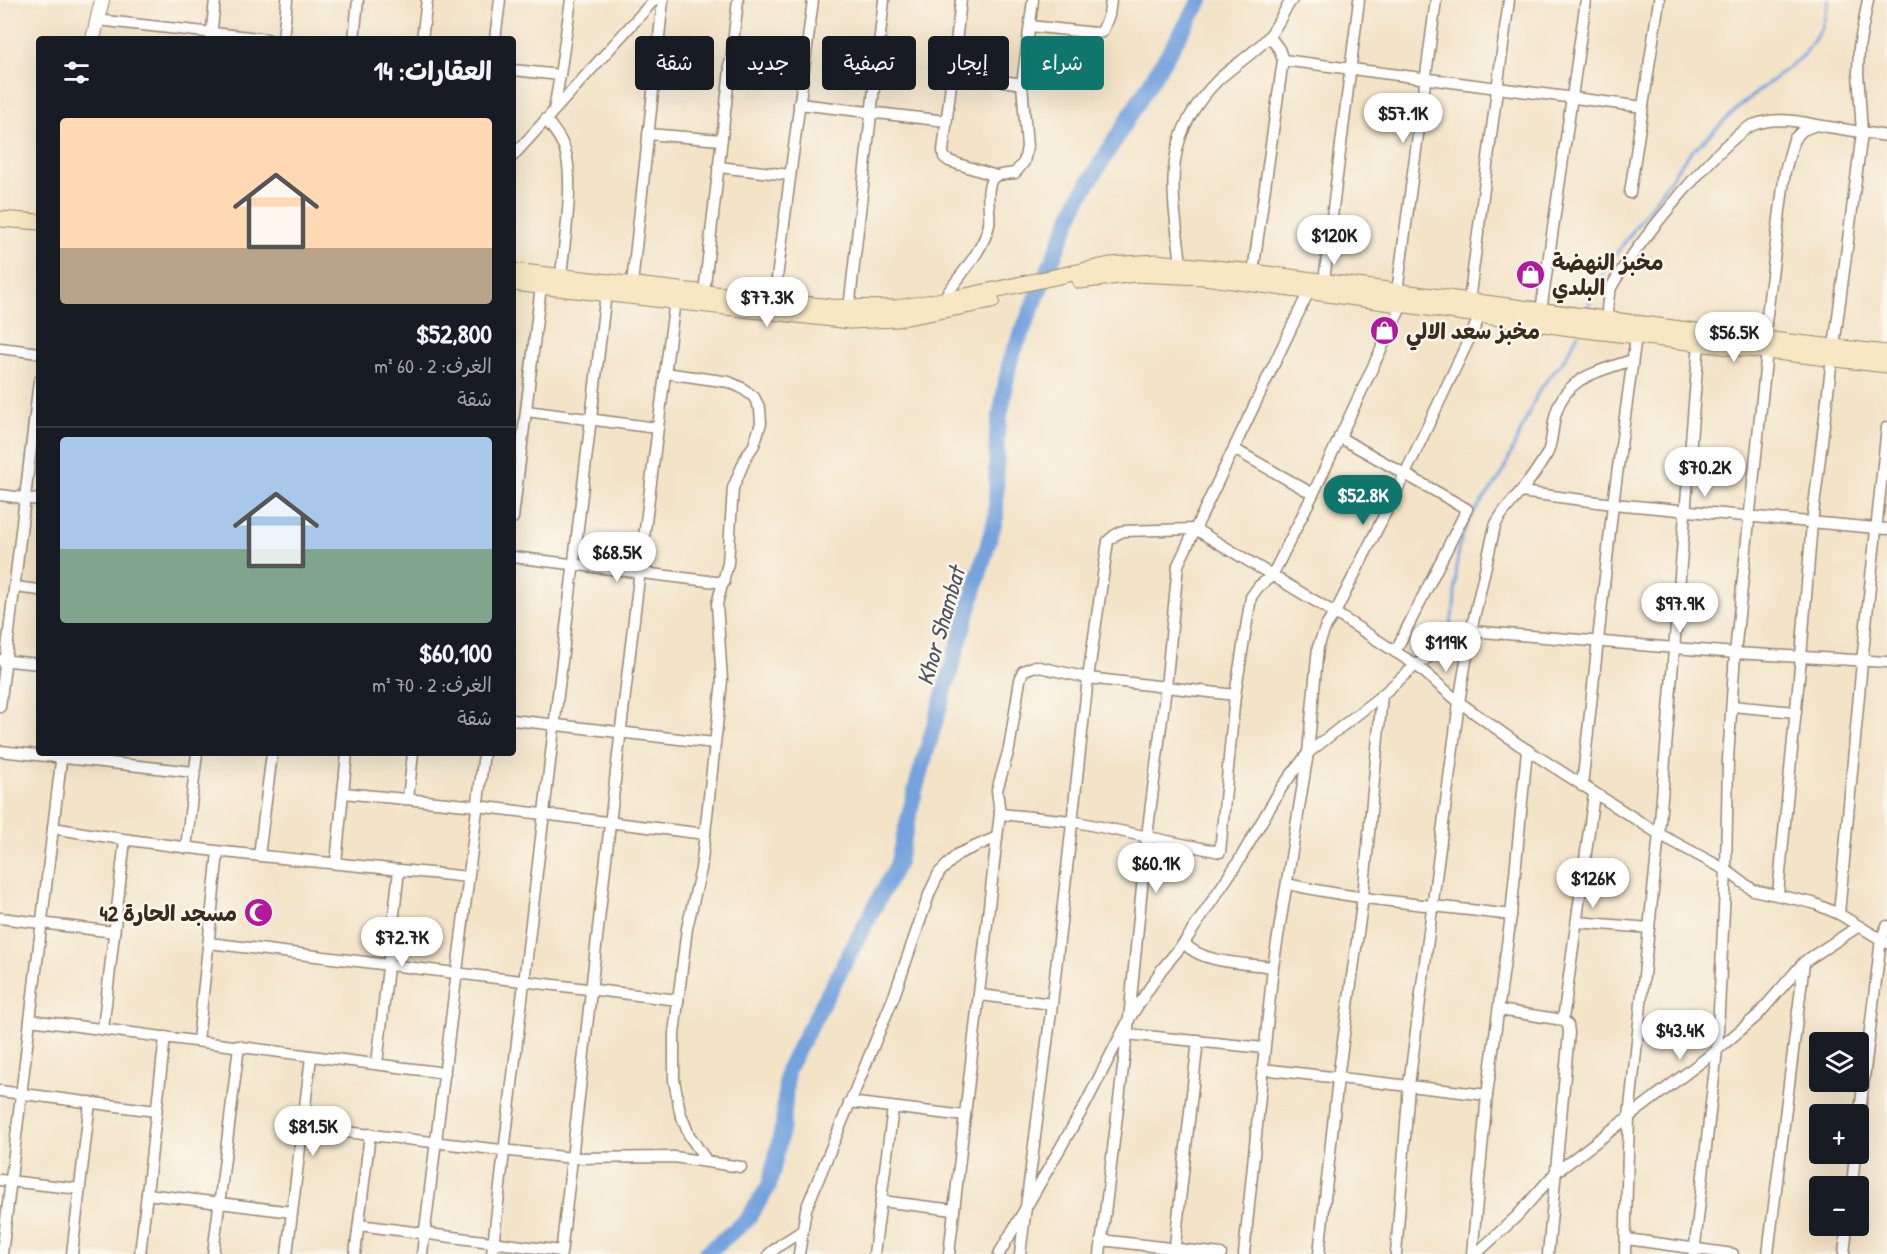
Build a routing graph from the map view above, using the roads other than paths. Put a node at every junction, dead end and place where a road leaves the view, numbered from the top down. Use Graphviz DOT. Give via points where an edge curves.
graph roads {
  1 [pos="102,0"];
  2 [pos="215,0"];
  3 [pos="287,0"];
  4 [pos="358,0"];
  5 [pos="427,0"];
  6 [pos="500,0"];
  7 [pos="571,0"];
  8 [pos="654,0"];
  9 [pos="663,0"];
  10 [pos="738,0"];
  11 [pos="813,0"];
  12 [pos="884,0"];
  13 [pos="961,0"];
  14 [pos="1033,0"];
  15 [pos="1111,0"];
  16 [pos="1292,0"];
  17 [pos="1359,0"];
  18 [pos="1436,0"];
  19 [pos="1509,0"];
  20 [pos="1586,0"];
  21 [pos="1659,0"];
  22 [pos="1868,0"];
  23 [pos="644,6"];
  24 [pos="97,20"];
  25 [pos="1030,26"];
  26 [pos="94,36"];
  27 [pos="211,36"];
  28 [pos="283,36"];
  29 [pos="354,36"];
  30 [pos="422,36"];
  31 [pos="495,36"];
  32 [pos="733,36"];
  33 [pos="808,36"];
  34 [pos="957,36"];
  35 [pos="1029,36"];
  36 [pos="1270,37"];
  37 [pos="1283,60"];
  38 [pos="1351,69"];
  39 [pos="516,70"];
  40 [pos="560,75"];
  41 [pos="1426,80"];
  42 [pos="1497,88"];
  43 [pos="726,90"];
  44 [pos="800,90"];
  45 [pos="950,90"];
  46 [pos="1022,90"];
  47 [pos="1573,97"];
  48 [pos="799,104"];
  49 [pos="1643,107"];
  50 [pos="554,110"];
  51 [pos="870,113"];
  52 [pos="546,119"];
  53 [pos="946,121"];
  54 [pos="1816,125"];
  55 [pos="1862,133"];
  56 [pos="648,134"];
  57 [pos="1887,135"];
  58 [pos="721,140"];
  59 [pos="516,153"];
  60 [pos="718,167"];
  61 [pos="790,175"];
  62 [pos="996,176"];
  63 [pos="1630,193"];
  64 [pos="0,219"];
  65 [pos="36,222"];
  66 [pos="1181,263"];
  67 [pos="516,271"];
  68 [pos="1253,272"];
  69 [pos="1093,273"];
  70 [pos="561,276"];
  71 [pos="1324,281"];
  72 [pos="516,283"];
  73 [pos="632,284"];
  74 [pos="541,286"];
  75 [pos="1017,290"];
  76 [pos="1309,291"];
  77 [pos="606,293"];
  78 [pos="704,293"];
  79 [pos="1400,298"];
  80 [pos="675,301"];
  81 [pos="774,301"];
  82 [pos="942,301"];
  83 [pos="1469,302"];
  84 [pos="849,309"];
  85 [pos="1541,311"];
  86 [pos="1480,316"];
  87 [pos="1607,320"];
  88 [pos="1571,322"];
  89 [pos="1587,324"];
  90 [pos="1636,336"];
  91 [pos="1699,343"];
  92 [pos="1766,345"];
  93 [pos="0,348"];
  94 [pos="36,353"];
  95 [pos="1833,353"];
  96 [pos="1887,353"];
  97 [pos="1632,360"];
  98 [pos="1887,365"];
  99 [pos="665,373"];
  100 [pos="36,406"];
  101 [pos="526,411"];
  102 [pos="591,419"];
  103 [pos="1887,427"];
  104 [pos="657,428"];
  105 [pos="1339,437"];
  106 [pos="1234,449"];
  107 [pos="516,466"];
  108 [pos="1405,474"];
  109 [pos="1521,492"];
  110 [pos="1313,494"];
  111 [pos="0,495"];
  112 [pos="25,498"];
  113 [pos="36,500"];
  114 [pos="1613,504"];
  115 [pos="1686,510"];
  116 [pos="1749,518"];
  117 [pos="1812,523"];
  118 [pos="1195,529"];
  119 [pos="1881,529"];
  120 [pos="516,557"];
  121 [pos="572,563"];
  122 [pos="641,571"];
  123 [pos="1272,576"];
  124 [pos="724,583"];
  125 [pos="15,587"];
  126 [pos="36,590"];
  127 [pos="1335,613"];
  128 [pos="1471,631"];
  129 [pos="1597,641"];
  130 [pos="1675,648"];
  131 [pos="1395,652"];
  132 [pos="1735,653"];
  133 [pos="1801,657"];
  134 [pos="3,660"];
  135 [pos="1862,662"];
  136 [pos="1887,662"];
  137 [pos="36,664"];
  138 [pos="1416,665"];
  139 [pos="1088,678"];
  140 [pos="1166,687"];
  141 [pos="1382,694"];
  142 [pos="1235,695"];
  143 [pos="1459,702"];
  144 [pos="1732,706"];
  145 [pos="0,707"];
  146 [pos="1796,711"];
  147 [pos="516,720"];
  148 [pos="554,725"];
  149 [pos="621,733"];
  150 [pos="714,743"];
  151 [pos="1527,750"];
  152 [pos="0,751"];
  153 [pos="36,753"];
  154 [pos="1308,753"];
  155 [pos="62,756"];
  156 [pos="84,756"];
  157 [pos="197,756"];
  158 [pos="272,756"];
  159 [pos="347,756"];
  160 [pos="413,756"];
  161 [pos="484,756"];
  162 [pos="127,758"];
  163 [pos="194,772"];
  164 [pos="1582,786"];
  165 [pos="343,793"];
  166 [pos="1594,794"];
  167 [pos="408,799"];
  168 [pos="477,806"];
  169 [pos="545,814"];
  170 [pos="1000,814"];
  171 [pos="1072,821"];
  172 [pos="610,823"];
  173 [pos="53,828"];
  174 [pos="705,834"];
  175 [pos="1659,834"];
  176 [pos="1147,836"];
  177 [pos="997,837"];
  178 [pos="125,840"];
  179 [pos="186,848"];
  180 [pos="218,852"];
  181 [pos="1220,852"];
  182 [pos="259,856"];
  183 [pos="1238,862"];
  184 [pos="336,863"];
  185 [pos="399,870"];
  186 [pos="1726,870"];
  187 [pos="468,877"];
  188 [pos="1288,884"];
  189 [pos="1778,894"];
  190 [pos="1363,897"];
  191 [pos="1432,904"];
  192 [pos="1839,914"];
  193 [pos="1511,915"];
  194 [pos="0,918"];
  195 [pos="1577,922"];
  196 [pos="41,923"];
  197 [pos="1859,926"];
  198 [pos="1887,926"];
  199 [pos="1649,928"];
  200 [pos="114,932"];
  201 [pos="1884,941"];
  202 [pos="209,943"];
  203 [pos="1184,944"];
  204 [pos="1804,962"];
  205 [pos="388,964"];
  206 [pos="1273,967"];
  207 [pos="456,973"];
  208 [pos="525,981"];
  209 [pos="590,988"];
  210 [pos="980,995"];
  211 [pos="678,1000"];
  212 [pos="1052,1004"];
  213 [pos="1498,1010"];
  214 [pos="1129,1019"];
  215 [pos="30,1020"];
  216 [pos="1563,1020"];
  217 [pos="103,1029"];
  218 [pos="1126,1034"];
  219 [pos="165,1037"];
  220 [pos="1198,1040"];
  221 [pos="198,1041"];
  222 [pos="239,1046"];
  223 [pos="1264,1048"];
  224 [pos="1717,1050"];
  225 [pos="311,1056"];
  226 [pos="377,1064"];
  227 [pos="1262,1069"];
  228 [pos="445,1073"];
  229 [pos="1338,1078"];
  230 [pos="1409,1085"];
  231 [pos="0,1091"];
  232 [pos="21,1094"];
  233 [pos="1487,1095"];
  234 [pos="90,1102"];
  235 [pos="849,1102"];
  236 [pos="1861,1104"];
  237 [pos="893,1108"];
  238 [pos="156,1111"];
  239 [pos="965,1116"];
  240 [pos="1629,1117"];
  241 [pos="302,1127"];
  242 [pos="370,1134"];
  243 [pos="435,1143"];
  244 [pos="504,1151"];
  245 [pos="572,1158"];
  246 [pos="706,1160"];
  247 [pos="741,1167"];
  248 [pos="1555,1173"];
  249 [pos="5,1181"];
  250 [pos="80,1189"];
  251 [pos="147,1194"];
  252 [pos="881,1201"];
  253 [pos="220,1203"];
  254 [pos="954,1210"];
  255 [pos="1025,1210"];
  256 [pos="292,1212"];
  257 [pos="358,1225"];
  258 [pos="802,1231"];
  259 [pos="424,1233"];
  260 [pos="1846,1236"];
  261 [pos="1627,1239"];
  262 [pos="1101,1240"];
  263 [pos="493,1242"];
  264 [pos="1174,1251"];
  265 [pos="561,1252"];
  266 [pos="1695,1252"];
  267 [pos="2,1254"];
  268 [pos="72,1254"];
  269 [pos="140,1254"];
  270 [pos="213,1254"];
  271 [pos="287,1254"];
  272 [pos="355,1254"];
  273 [pos="422,1254"];
  274 [pos="492,1254"];
  275 [pos="770,1254"];
  276 [pos="799,1254"];
  277 [pos="874,1254"];
  278 [pos="949,1254"];
  279 [pos="999,1254"];
  280 [pos="1020,1254"];
  281 [pos="1100,1254"];
  282 [pos="1221,1254"];
  283 [pos="1244,1254"];
  284 [pos="1319,1254"];
  285 [pos="1396,1254"];
  286 [pos="1474,1254"];
  287 [pos="1548,1254"];
  288 [pos="1625,1254"];
  289 [pos="1733,1254"];
  290 [pos="1768,1254"];
  291 [pos="1844,1254"];
  1 -- 24 [label="street"];
  2 -- 27 [label="street"];
  3 -- 28 [label="street"];
  4 -- 29 [label="street"];
  5 -- 30 [label="street"];
  6 -- 31 [label="street"];
  7 -- 40 [label="street"];
  8 -- 23 [label="street"];
  9 -- 56 [label="street"];
  10 -- 32 [label="street"];
  11 -- 33 [label="street"];
  12 -- 51 [label="street"];
  13 -- 34 [label="street"];
  14 -- 25 [label="street"];
  15 -- 25 [label="street" via="1102,32"];
  16 -- 36 [label="street"];
  17 -- 38 [label="street"];
  18 -- 41 [label="street"];
  19 -- 42 [label="street"];
  20 -- 47 [label="street"];
  21 -- 49 [label="street"];
  22 -- 55 [label="street" via="1859,46"];
  23 -- 50 [label="street"];
  24 -- 26 [label="street"];
  24 -- 27 [label="street"];
  25 -- 35 [label="street"];
  36 -- 37 [label="street"];
  36 -- 66 [label="street" via="1204,94 1185,124 1174,161 1172,194"];
  37 -- 38 [label="street"];
  37 -- 68 [label="street"];
  38 -- 41 [label="street"];
  38 -- 71 [label="street"];
  39 -- 40 [label="street"];
  40 -- 50 [label="street"];
  41 -- 42 [label="street"];
  41 -- 79 [label="street"];
  42 -- 47 [label="street"];
  42 -- 83 [label="street"];
  43 -- 58 [label="street"];
  44 -- 48 [label="street"];
  45 -- 53 [label="street"];
  46 -- 62 [label="street" via="1027,147 1024,162 1016,172"];
  47 -- 49 [label="street"];
  47 -- 85 [label="street"];
  48 -- 51 [label="street"];
  48 -- 61 [label="street"];
  49 -- 63 [label="street"];
  50 -- 52 [label="street"];
  51 -- 53 [label="street"];
  51 -- 84 [label="street"];
  52 -- 59 [label="street"];
  52 -- 70 [label="street" via="562,143 569,173"];
  53 -- 62 [label="street" via="944,156 956,164"];
  54 -- 55 [label="street"];
  54 -- 87 [label="street" via="1773,120 1751,125 1727,144 1625,265 1610,290"];
  54 -- 92 [label="street" via="1803,130 1789,151"];
  55 -- 57 [label="street"];
  55 -- 95 [label="street"];
  56 -- 58 [label="street"];
  56 -- 73 [label="street"];
  58 -- 60 [label="street"];
  60 -- 61 [label="street"];
  60 -- 78 [label="street"];
  61 -- 81 [label="street"];
  62 -- 82 [label="street" via="991,183 985,238"];
  64 -- 65 [label="main road"];
  66 -- 68 [label="main road"];
  66 -- 69 [label="main road" via="1143,261"];
  67 -- 70 [label="main road"];
  68 -- 71 [label="main road"];
  69 -- 75 [label="main road"];
  69 -- 76 [label="main road" via="1204,277"];
  70 -- 73 [label="main road"];
  71 -- 79 [label="main road"];
  72 -- 74 [label="main road"];
  73 -- 78 [label="main road"];
  74 -- 77 [label="main road"];
  74 -- 101 [label="street"];
  75 -- 80 [label="main road" via="926,314 870,321"];
  75 -- 82 [label="main road"];
  76 -- 79 [label="main road"];
  76 -- 106 [label="street"];
  77 -- 80 [label="main road"];
  77 -- 102 [label="street"];
  78 -- 81 [label="main road"];
  79 -- 83 [label="main road"];
  79 -- 86 [label="main road"];
  79 -- 105 [label="street"];
  80 -- 99 [label="street"];
  81 -- 84 [label="main road"];
  82 -- 84 [label="main road" via="897,308"];
  83 -- 85 [label="main road"];
  85 -- 88 [label="main road"];
  86 -- 88 [label="main road"];
  86 -- 108 [label="street"];
  87 -- 89 [label="main road"];
  87 -- 92 [label="main road"];
  88 -- 89 [label="main road"];
  89 -- 90 [label="main road"];
  90 -- 91 [label="main road"];
  90 -- 97 [label="street"];
  91 -- 92 [label="main road"];
  91 -- 115 [label="street"];
  92 -- 95 [label="main road"];
  92 -- 116 [label="street"];
  93 -- 94 [label="street"];
  95 -- 96 [label="main road"];
  95 -- 98 [label="main road"];
  95 -- 117 [label="street"];
  97 -- 109 [label="street" via="1588,375 1569,388 1556,412 1551,445"];
  97 -- 114 [label="street"];
  99 -- 104 [label="street"];
  99 -- 124 [label="street" via="729,382 742,387 760,409 758,434 734,488"];
  100 -- 112 [label="street"];
  101 -- 102 [label="street"];
  101 -- 107 [label="street"];
  102 -- 104 [label="street"];
  102 -- 121 [label="street"];
  103 -- 119 [label="street"];
  104 -- 122 [label="street"];
  105 -- 108 [label="street"];
  105 -- 110 [label="street"];
  106 -- 110 [label="street"];
  106 -- 118 [label="street"];
  108 -- 127 [label="street"];
  108 -- 131 [label="street" via="1467,509"];
  109 -- 114 [label="street"];
  109 -- 128 [label="street" via="1495,526"];
  110 -- 123 [label="street"];
  111 -- 112 [label="street"];
  112 -- 113 [label="street"];
  112 -- 125 [label="street"];
  114 -- 115 [label="street"];
  114 -- 129 [label="street"];
  115 -- 116 [label="street"];
  115 -- 130 [label="street"];
  116 -- 117 [label="street"];
  116 -- 132 [label="street"];
  117 -- 119 [label="street"];
  117 -- 133 [label="street"];
  118 -- 123 [label="street"];
  118 -- 139 [label="street" via="1123,531 1108,541"];
  118 -- 140 [label="street" via="1178,564"];
  119 -- 135 [label="street"];
  120 -- 121 [label="street"];
  121 -- 122 [label="street"];
  121 -- 148 [label="street"];
  122 -- 124 [label="street"];
  122 -- 149 [label="street"];
  123 -- 127 [label="street"];
  123 -- 142 [label="street" via="1251,597"];
  124 -- 150 [label="street" via="717,604 722,681"];
  125 -- 126 [label="street"];
  125 -- 134 [label="street"];
  127 -- 131 [label="street"];
  127 -- 154 [label="street" via="1318,647"];
  128 -- 129 [label="street"];
  128 -- 138 [label="street"];
  128 -- 143 [label="street"];
  129 -- 130 [label="street"];
  129 -- 164 [label="street"];
  130 -- 132 [label="street"];
  130 -- 175 [label="street"];
  131 -- 138 [label="street"];
  132 -- 133 [label="street"];
  132 -- 144 [label="street"];
  133 -- 135 [label="street"];
  133 -- 146 [label="street"];
  134 -- 137 [label="street"];
  134 -- 145 [label="street"];
  135 -- 136 [label="street"];
  135 -- 192 [label="street"];
  138 -- 141 [label="street"];
  138 -- 143 [label="street"];
  139 -- 140 [label="street"];
  139 -- 170 [label="street" via="1035,666 1023,671 997,790"];
  139 -- 171 [label="street"];
  140 -- 142 [label="street"];
  140 -- 176 [label="street"];
  141 -- 154 [label="street"];
  141 -- 190 [label="street"];
  142 -- 181 [label="street"];
  143 -- 151 [label="street"];
  143 -- 191 [label="street"];
  144 -- 146 [label="street"];
  144 -- 186 [label="street"];
  146 -- 189 [label="street"];
  147 -- 148 [label="street"];
  148 -- 149 [label="street"];
  148 -- 169 [label="street"];
  149 -- 150 [label="street"];
  149 -- 172 [label="street"];
  150 -- 174 [label="street"];
  151 -- 164 [label="street"];
  151 -- 193 [label="street"];
  152 -- 153 [label="street"];
  154 -- 183 [label="street" via="1282,787"];
  154 -- 188 [label="street"];
  155 -- 173 [label="street"];
  156 -- 162 [label="street"];
  157 -- 163 [label="street"];
  158 -- 182 [label="street"];
  159 -- 165 [label="street"];
  160 -- 167 [label="street"];
  161 -- 168 [label="street"];
  162 -- 163 [label="street"];
  163 -- 179 [label="street"];
  164 -- 166 [label="street"];
  165 -- 167 [label="street"];
  165 -- 184 [label="street"];
  166 -- 175 [label="street"];
  166 -- 195 [label="street"];
  167 -- 168 [label="street"];
  168 -- 169 [label="street"];
  168 -- 187 [label="street"];
  169 -- 172 [label="street"];
  169 -- 208 [label="street"];
  170 -- 171 [label="street"];
  170 -- 177 [label="street"];
  171 -- 176 [label="street"];
  171 -- 212 [label="street"];
  172 -- 174 [label="street"];
  172 -- 209 [label="street"];
  173 -- 178 [label="street"];
  173 -- 196 [label="street"];
  174 -- 211 [label="street"];
  175 -- 186 [label="street"];
  175 -- 199 [label="street"];
  176 -- 181 [label="street"];
  176 -- 214 [label="street"];
  177 -- 210 [label="street"];
  177 -- 235 [label="street" via="969,847 939,873 923,908 894,996"];
  178 -- 179 [label="street"];
  178 -- 200 [label="street"];
  179 -- 180 [label="street"];
  180 -- 182 [label="street"];
  180 -- 202 [label="street"];
  181 -- 183 [label="street"];
  182 -- 184 [label="street"];
  183 -- 203 [label="street"];
  184 -- 185 [label="street"];
  185 -- 187 [label="street"];
  185 -- 205 [label="street"];
  186 -- 189 [label="street" via="1753,890"];
  186 -- 224 [label="street"];
  187 -- 207 [label="street"];
  188 -- 190 [label="street"];
  188 -- 206 [label="street"];
  189 -- 192 [label="street"];
  190 -- 191 [label="street"];
  190 -- 229 [label="street"];
  191 -- 193 [label="street"];
  191 -- 230 [label="street"];
  192 -- 197 [label="street"];
  193 -- 213 [label="street"];
  194 -- 196 [label="street"];
  195 -- 199 [label="street"];
  195 -- 216 [label="street"];
  196 -- 200 [label="street"];
  196 -- 215 [label="street"];
  197 -- 201 [label="street"];
  197 -- 204 [label="street"];
  198 -- 201 [label="street"];
  199 -- 240 [label="street"];
  200 -- 217 [label="street"];
  201 -- 236 [label="street"];
  202 -- 205 [label="street"];
  202 -- 221 [label="street"];
  203 -- 206 [label="street" via="1191,952 1208,958"];
  203 -- 214 [label="street"];
  204 -- 224 [label="street" via="1757,1016"];
  204 -- 290 [label="street"];
  205 -- 207 [label="street"];
  205 -- 226 [label="street"];
  206 -- 223 [label="street"];
  207 -- 208 [label="street"];
  207 -- 228 [label="street"];
  208 -- 209 [label="street"];
  208 -- 244 [label="street"];
  209 -- 211 [label="street"];
  209 -- 245 [label="street"];
  210 -- 212 [label="street"];
  210 -- 239 [label="street"];
  211 -- 246 [label="street" via="673,1060 676,1090 687,1129"];
  212 -- 255 [label="street"];
  213 -- 216 [label="street"];
  213 -- 233 [label="street"];
  214 -- 218 [label="street"];
  214 -- 255 [label="street"];
  215 -- 217 [label="street"];
  215 -- 232 [label="street"];
  216 -- 248 [label="street" via="1569,1033"];
  217 -- 219 [label="street"];
  218 -- 220 [label="street"];
  218 -- 262 [label="street"];
  219 -- 221 [label="street"];
  219 -- 238 [label="street"];
  220 -- 223 [label="street"];
  220 -- 264 [label="street"];
  221 -- 222 [label="street"];
  222 -- 225 [label="street"];
  222 -- 253 [label="street"];
  223 -- 227 [label="street"];
  224 -- 240 [label="street"];
  224 -- 266 [label="street"];
  225 -- 226 [label="street"];
  225 -- 241 [label="street"];
  226 -- 228 [label="street"];
  227 -- 229 [label="street"];
  227 -- 283 [label="street"];
  228 -- 243 [label="street"];
  229 -- 230 [label="street"];
  229 -- 284 [label="street"];
  230 -- 233 [label="street"];
  230 -- 285 [label="street"];
  231 -- 232 [label="street"];
  232 -- 234 [label="street"];
  232 -- 249 [label="street"];
  233 -- 286 [label="street"];
  234 -- 238 [label="street"];
  234 -- 250 [label="street"];
  235 -- 237 [label="street"];
  235 -- 258 [label="street" via="806,1209"];
  237 -- 239 [label="street"];
  237 -- 252 [label="street"];
  238 -- 251 [label="street"];
  239 -- 254 [label="street"];
  240 -- 248 [label="street"];
  240 -- 261 [label="street"];
  241 -- 242 [label="street"];
  241 -- 256 [label="street"];
  242 -- 243 [label="street"];
  242 -- 257 [label="street"];
  243 -- 244 [label="street"];
  243 -- 259 [label="street"];
  244 -- 245 [label="street"];
  244 -- 263 [label="street"];
  245 -- 246 [label="street" via="657,1156"];
  245 -- 265 [label="street"];
  246 -- 247 [label="street"];
  248 -- 286 [label="street" via="1517,1216"];
  248 -- 287 [label="street"];
  249 -- 250 [label="street"];
  249 -- 267 [label="street"];
  250 -- 268 [label="street"];
  251 -- 253 [label="street"];
  251 -- 269 [label="street"];
  252 -- 254 [label="street"];
  252 -- 277 [label="street"];
  253 -- 256 [label="street"];
  253 -- 270 [label="street"];
  254 -- 278 [label="street"];
  255 -- 279 [label="street"];
  255 -- 280 [label="street"];
  256 -- 271 [label="street"];
  257 -- 259 [label="street"];
  257 -- 272 [label="street"];
  258 -- 275 [label="street"];
  258 -- 276 [label="street"];
  259 -- 263 [label="street"];
  259 -- 273 [label="street"];
  260 -- 291 [label="street"];
  261 -- 266 [label="street"];
  261 -- 288 [label="street"];
  262 -- 264 [label="street"];
  262 -- 281 [label="street"];
  263 -- 265 [label="street"];
  263 -- 274 [label="street"];
  264 -- 282 [label="street"];
  266 -- 289 [label="street"];
}
